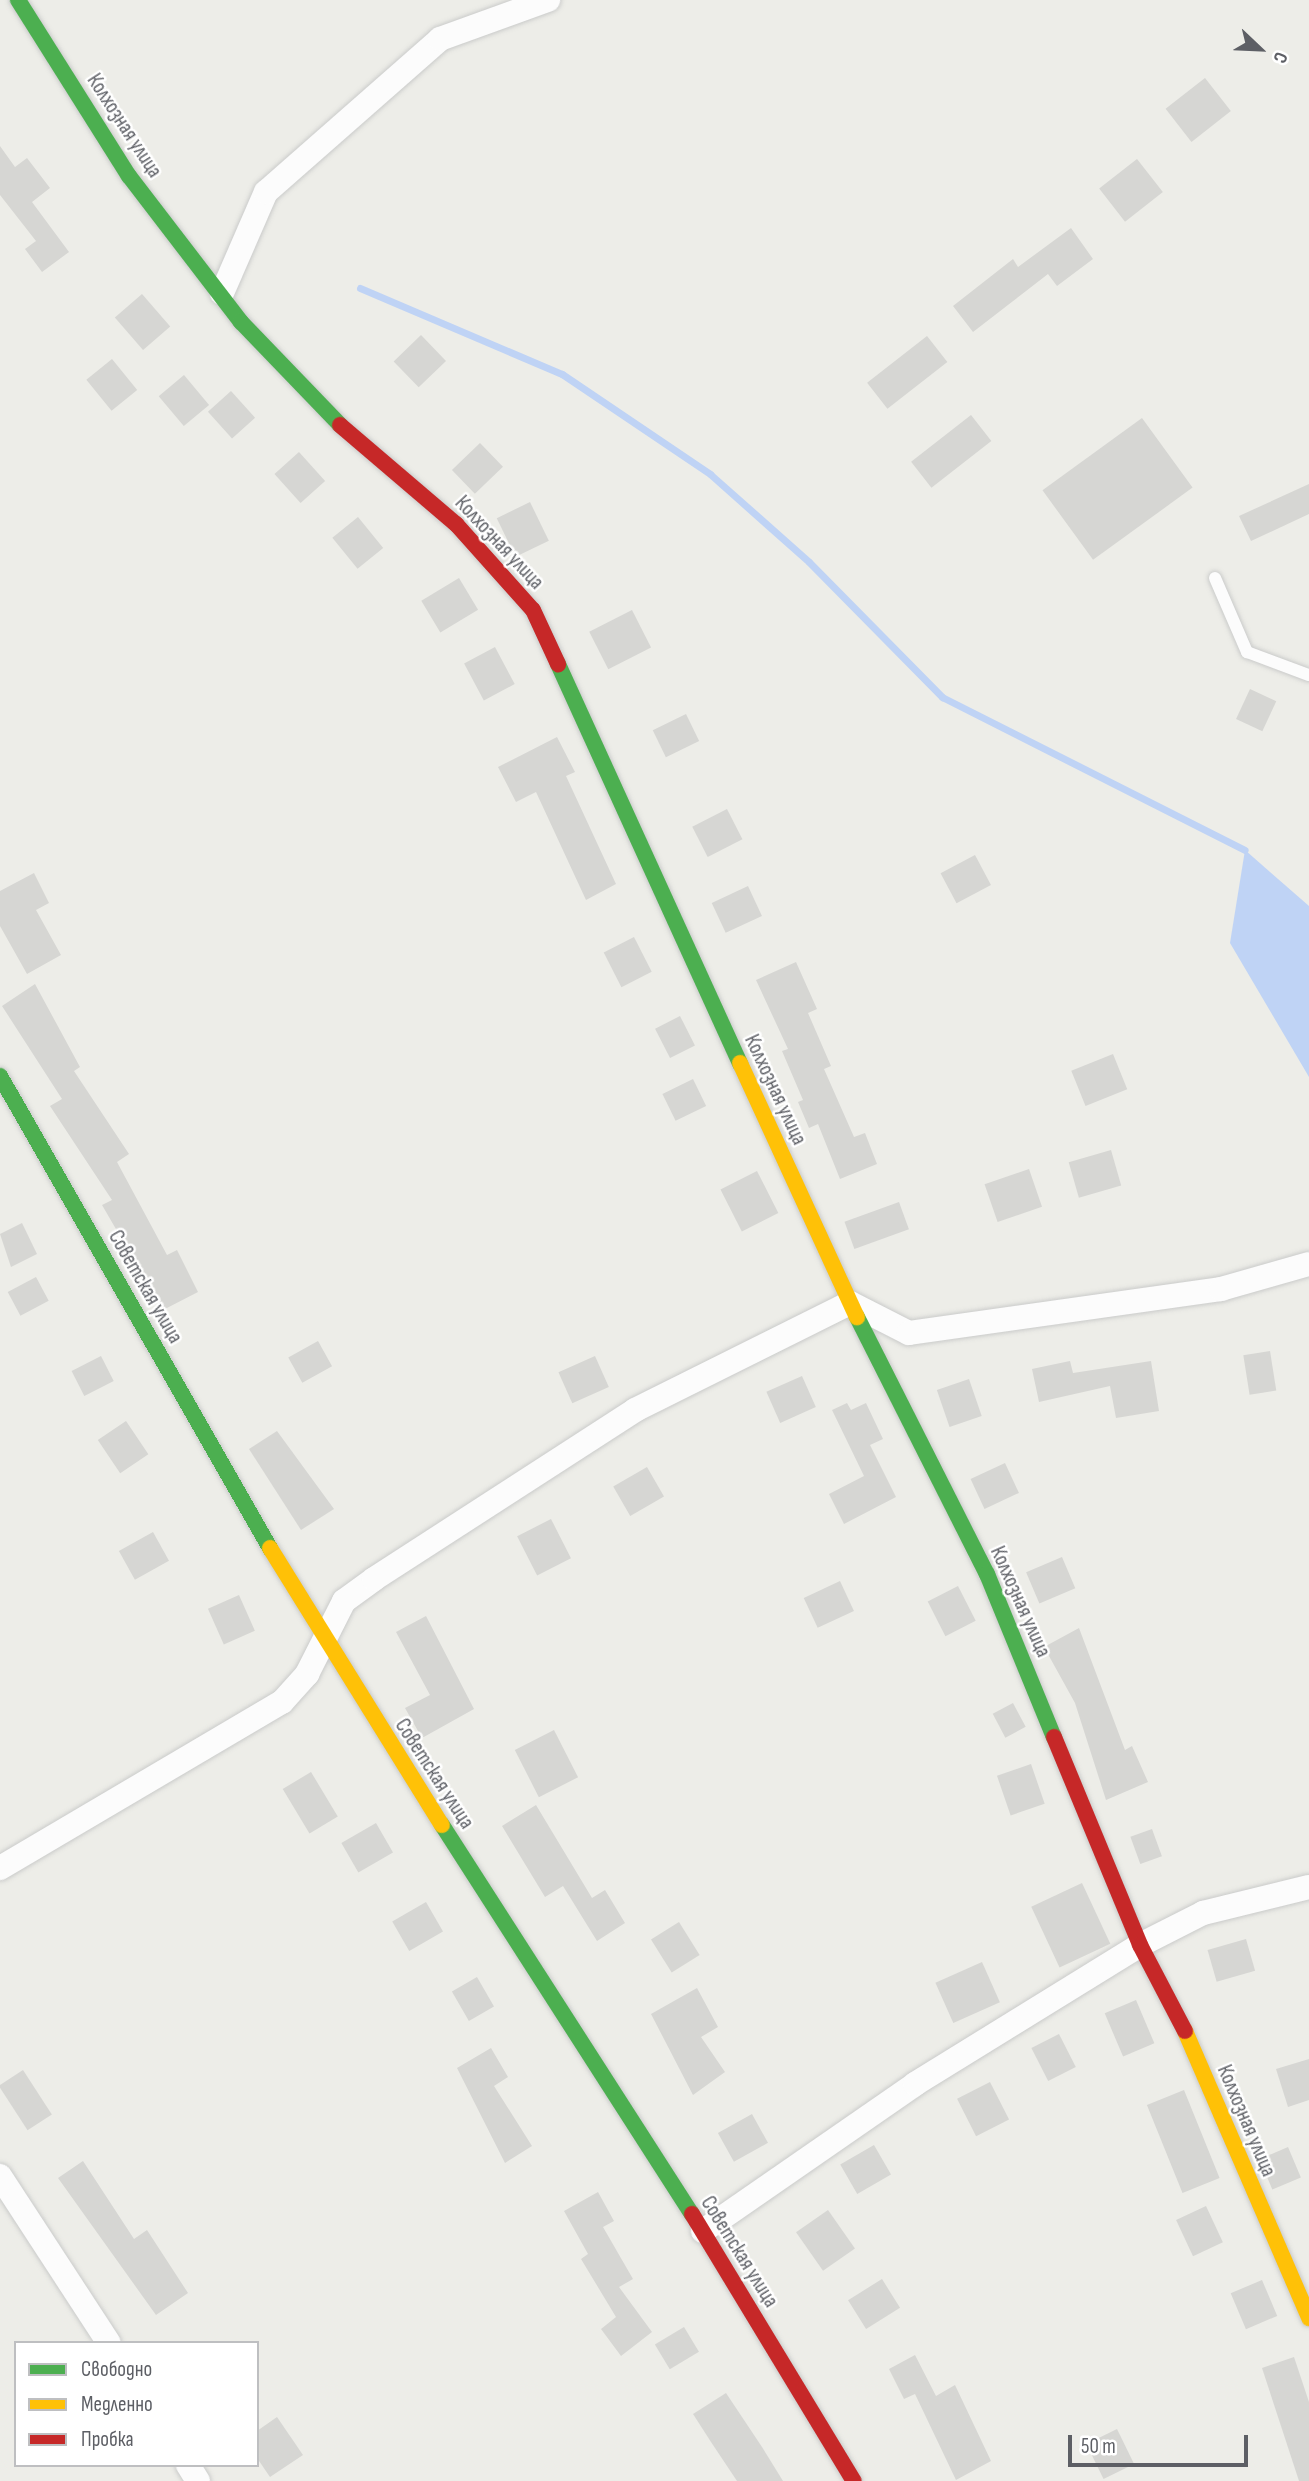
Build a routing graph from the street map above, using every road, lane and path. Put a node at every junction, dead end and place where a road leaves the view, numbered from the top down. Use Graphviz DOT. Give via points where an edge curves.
graph roads {
  1 [pos="18,0"];
  2 [pos="548,0"];
  3 [pos="222,293"];
  4 [pos="1215,578"];
  5 [pos="1309,675"];
  6 [pos="0,1076"];
  7 [pos="1309,1264"];
  8 [pos="850,1303"];
  9 [pos="323,1640"];
  10 [pos="0,1868"];
  11 [pos="1309,1887"];
  12 [pos="1140,1945"];
  13 [pos="0,2176"];
  14 [pos="702,2231"];
  15 [pos="1309,2318"];
  16 [pos="107,2341"];
  17 [pos="855,2481"];
  1 -- 3 [label="street, Колхозная улица" via="129,176"];
  2 -- 3 [label="street" via="440,39 266,192"];
  3 -- 8 [label="street, Колхозная улица" via="343,428 456,524 533,610"];
  4 -- 5 [label="lane" via="1247,652"];
  6 -- 9 [label="street, Советская улица"];
  7 -- 8 [label="street" via="1221,1289 909,1333"];
  8 -- 9 [label="street" via="635,1410 344,1601"];
  8 -- 12 [label="street, Колхозная улица" via="987,1574"];
  9 -- 10 [label="street" via="282,1702"];
  9 -- 14 [label="street, Советская улица"];
  11 -- 12 [label="street" via="1203,1913"];
  12 -- 14 [label="street" via="915,2084"];
  12 -- 15 [label="street, Колхозная улица" via="1171,1997 1272,2244"];
  13 -- 16 [label="street"];
  14 -- 17 [label="street, Советская улица"];
}
